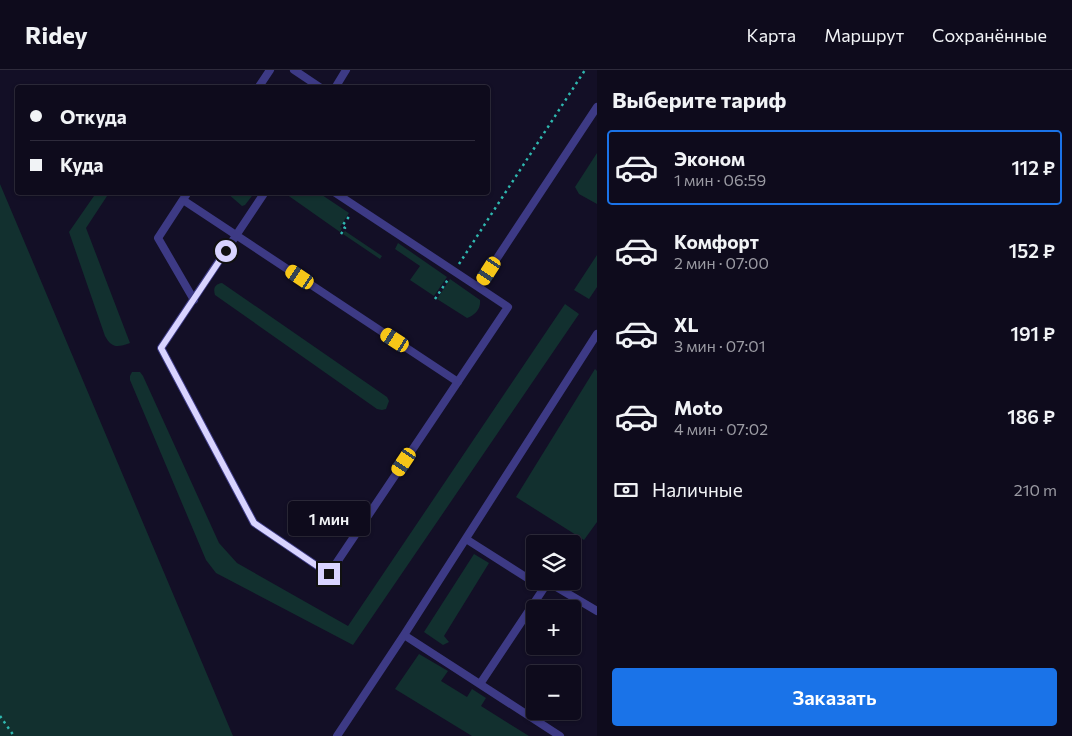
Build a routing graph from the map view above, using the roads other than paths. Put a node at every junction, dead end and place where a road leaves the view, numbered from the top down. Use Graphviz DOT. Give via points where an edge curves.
graph roads {
  1 [pos="270,70"];
  2 [pos="294,70"];
  3 [pos="346,70"];
  4 [pos="260,85"];
  5 [pos="316,85"];
  6 [pos="336,85"];
  7 [pos="597,107"];
  8 [pos="186,195"];
  9 [pos="263,195"];
  10 [pos="338,195"];
  11 [pos="183,200"];
  12 [pos="236,235"];
  13 [pos="478,287"];
  14 [pos="194,300"];
  15 [pos="597,334"];
  16 [pos="458,382"];
  17 [pos="466,539"];
  18 [pos="526,577"];
  19 [pos="543,590"];
  20 [pos="562,590"];
  21 [pos="597,611"];
  22 [pos="404,635"];
  23 [pos="480,684"];
  24 [pos="337,736"];
  25 [pos="560,736"];
  1 -- 4 [label="lane"];
  2 -- 5 [label="lane"];
  3 -- 6 [label="lane"];
  7 -- 13 [label="lane"];
  8 -- 11 [label="lane"];
  9 -- 12 [label="lane"];
  10 -- 13 [label="lane"];
  11 -- 12 [label="lane"];
  11 -- 14 [label="lane" via="158,238"];
  12 -- 14 [label="lane"];
  12 -- 16 [label="lane"];
  13 -- 16 [label="lane" via="508,307"];
  14 -- 16 [label="lane" via="161,348 254,523 329,574"];
  15 -- 17 [label="lane"];
  17 -- 18 [label="lane"];
  17 -- 22 [label="lane"];
  19 -- 23 [label="lane"];
  20 -- 21 [label="lane"];
  22 -- 23 [label="lane"];
  22 -- 24 [label="lane"];
  23 -- 25 [label="lane"];
}
